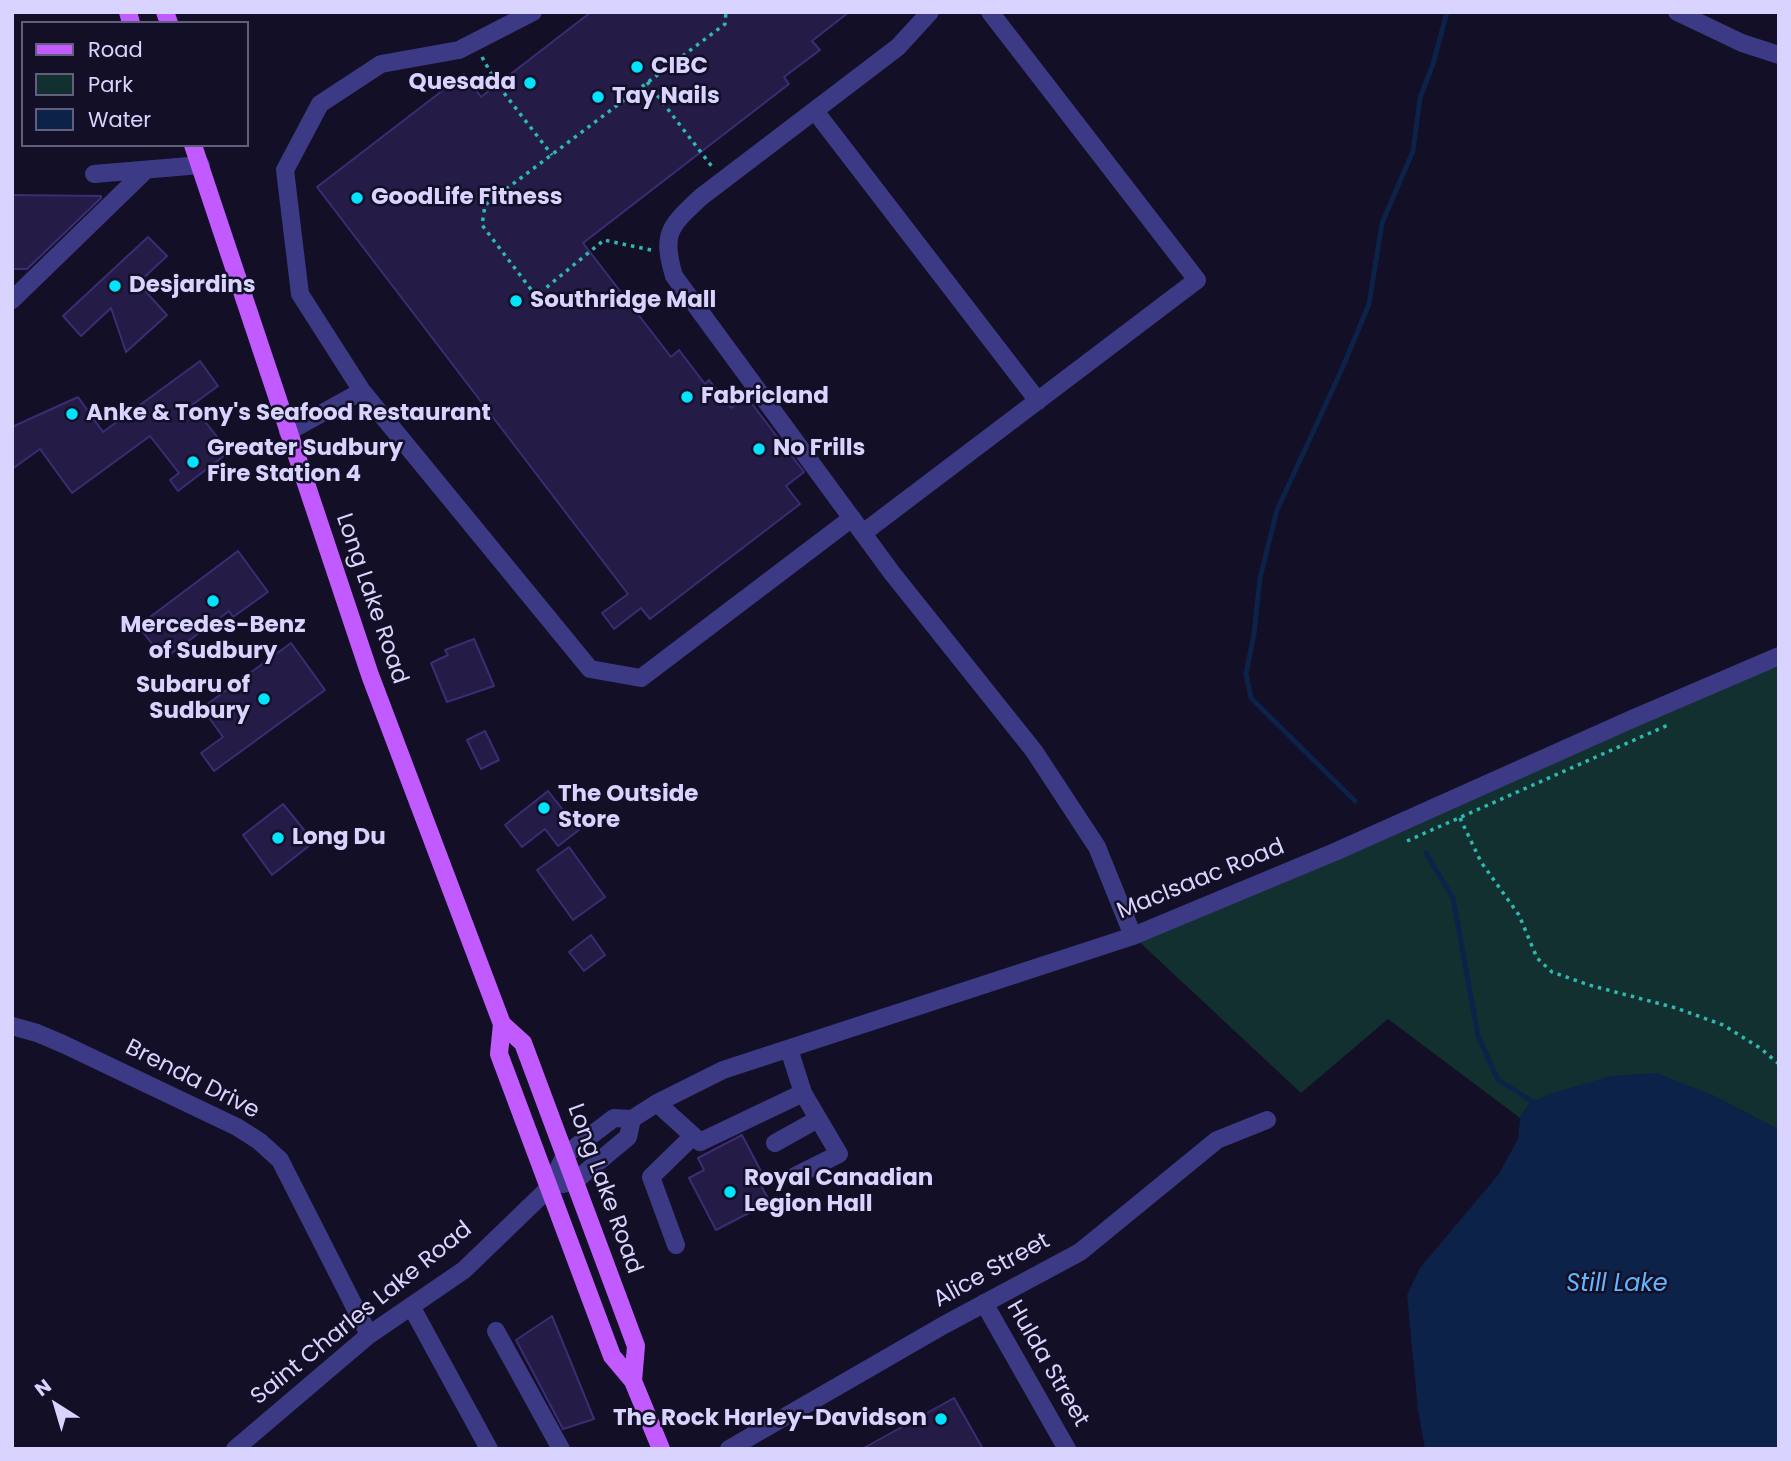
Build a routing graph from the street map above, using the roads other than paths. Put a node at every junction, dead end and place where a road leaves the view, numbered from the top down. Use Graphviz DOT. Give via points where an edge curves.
graph roads {
  1 [pos="533,12"];
  2 [pos="930,12"];
  3 [pos="990,12"];
  4 [pos="1677,12"];
  5 [pos="1779,55"];
  6 [pos="815,111"];
  7 [pos="194,147"];
  8 [pos="201,164"];
  9 [pos="146,170"];
  10 [pos="94,174"];
  11 [pos="12,300"];
  12 [pos="362,391"];
  13 [pos="1038,401"];
  14 [pos="288,432"];
  15 [pos="852,518"];
  16 [pos="863,533"];
  17 [pos="1779,656"];
  18 [pos="1133,936"];
  19 [pos="502,1024"];
  20 [pos="12,1026"];
  21 [pos="789,1049"];
  22 [pos="803,1093"];
  23 [pos="657,1103"];
  24 [pos="818,1118"];
  25 [pos="632,1119"];
  26 [pos="1266,1120"];
  27 [pos="693,1136"];
  28 [pos="775,1143"];
  29 [pos="565,1155"];
  30 [pos="795,1176"];
  31 [pos="575,1181"];
  32 [pos="549,1188"];
  33 [pos="676,1245"];
  34 [pos="984,1303"];
  35 [pos="411,1306"];
  36 [pos="496,1331"];
  37 [pos="369,1335"];
  38 [pos="633,1381"];
  39 [pos="235,1449"];
  40 [pos="489,1449"];
  41 [pos="561,1449"];
  42 [pos="661,1449"];
  43 [pos="729,1449"];
  44 [pos="1067,1449"];
  1 -- 12 [label="street" via="459,50 381,64 320,104 285,170 300,294"];
  2 -- 6 [label="street" via="898,47"];
  3 -- 13 [label="street" via="1196,280"];
  4 -- 5 [label="street"];
  6 -- 13 [label="street"];
  6 -- 15 [label="street" via="701,197 673,225 667,253 674,276"];
  7 -- 8 [label="main road, Long Lake Road"];
  8 -- 9 [label="street"];
  8 -- 14 [label="main road, Long Lake Road"];
  9 -- 10 [label="street"];
  9 -- 11 [label="street"];
  12 -- 14 [label="street"];
  12 -- 15 [label="street" via="590,669 641,678"];
  13 -- 16 [label="street"];
  14 -- 19 [label="main road, Long Lake Road" via="370,675"];
  15 -- 16 [label="street"];
  16 -- 18 [label="street" via="1034,751 1097,848"];
  17 -- 18 [label="street, MacIsaac Road"];
  18 -- 21 [label="street, MacIsaac Road"];
  19 -- 29 [label="main road, Long Lake Road" via="523,1044"];
  19 -- 32 [label="main road, Long Lake Road" via="499,1054"];
  20 -- 37 [label="street, Brenda Drive" via="75,1050 237,1126 259,1141 280,1160"];
  21 -- 22 [label="street"];
  21 -- 23 [label="street, MacIsaac Road" via="723,1070"];
  22 -- 24 [label="street"];
  22 -- 27 [label="street" via="700,1142"];
  23 -- 25 [label="street, MacIsaac Road"];
  23 -- 27 [label="street"];
  24 -- 28 [label="street"];
  24 -- 30 [label="street" via="839,1154"];
  25 -- 29 [label="street, MacIsaac Road" via="614,1118"];
  25 -- 31 [label="street, MacIsaac Road" via="628,1137"];
  26 -- 34 [label="street, Alice Street" via="1217,1140 1080,1252"];
  27 -- 33 [label="street" via="651,1177"];
  29 -- 31 [label="main road, Long Lake Road"];
  29 -- 32 [label="street, MacIsaac Road"];
  31 -- 32 [label="street, MacIsaac Road"];
  31 -- 38 [label="main road, Long Lake Road" via="636,1346"];
  32 -- 35 [label="street, Saint Charles Lake Road" via="464,1270"];
  32 -- 38 [label="main road, Long Lake Road" via="612,1356"];
  34 -- 43 [label="street, Alice Street"];
  34 -- 44 [label="street, Hulda Street"];
  35 -- 37 [label="street, Saint Charles Lake Road"];
  35 -- 40 [label="street"];
  36 -- 41 [label="street"];
  37 -- 39 [label="street, Saint Charles Lake Road"];
  38 -- 42 [label="main road, Long Lake Road"];
}
